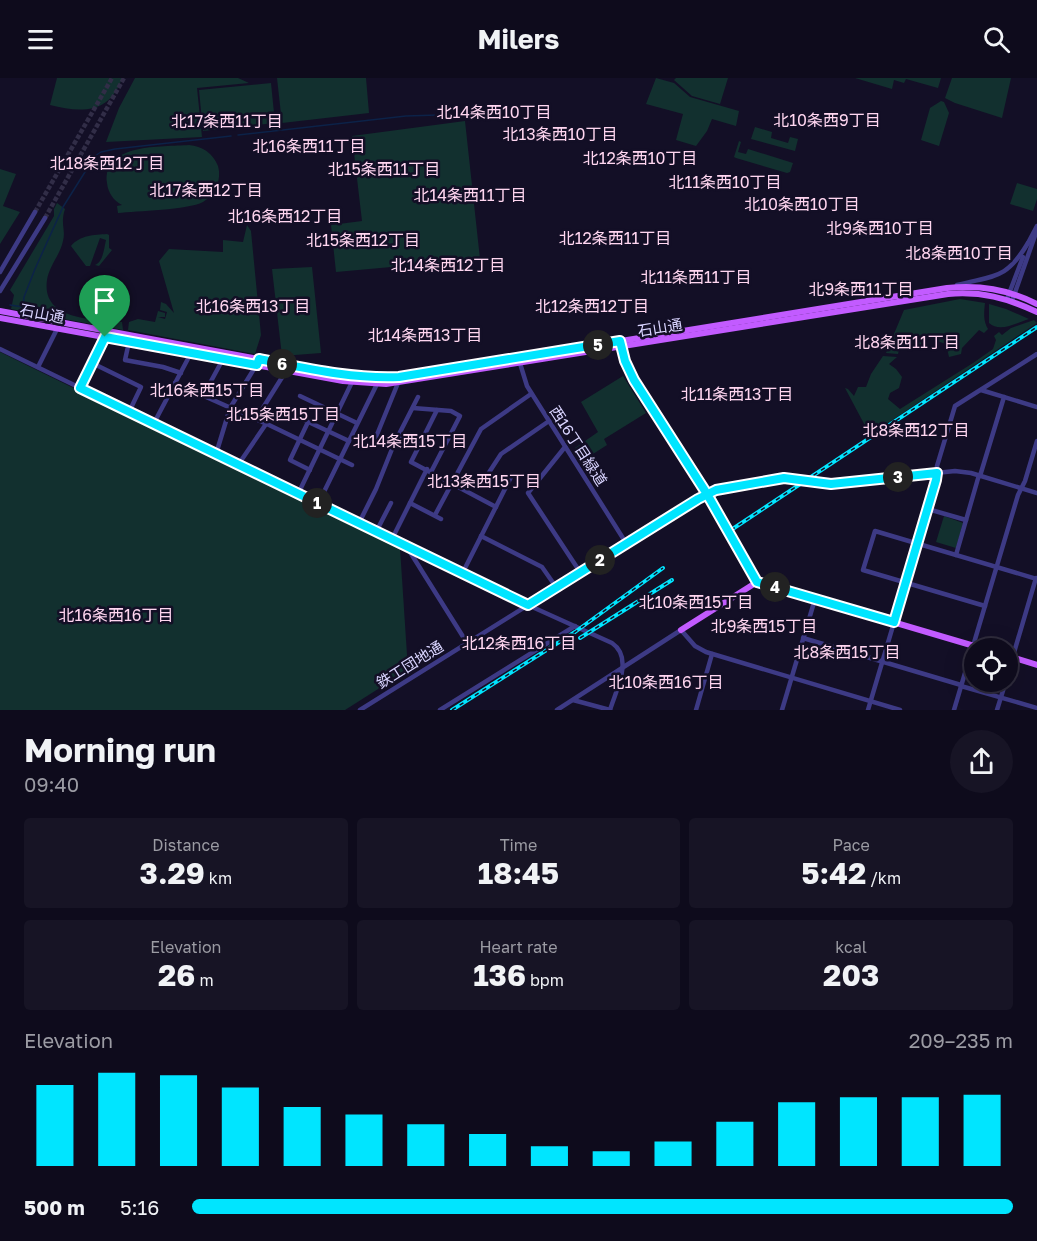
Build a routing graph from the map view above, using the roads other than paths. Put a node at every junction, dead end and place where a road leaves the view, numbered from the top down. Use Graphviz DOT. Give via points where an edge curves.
graph roads {
  1 [pos="35,212"];
  2 [pos="45,218"];
  3 [pos="1037,228"];
  4 [pos="1028,243"];
  5 [pos="0,272"];
  6 [pos="947,288"];
  7 [pos="0,291"];
  8 [pos="1011,296"];
  9 [pos="1037,304"];
  10 [pos="0,311"];
  11 [pos="1037,312"];
  12 [pos="0,318"];
  13 [pos="57,329"];
  14 [pos="105,337"];
  15 [pos="129,342"];
  16 [pos="620,344"];
  17 [pos="0,349"];
  18 [pos="191,353"];
  19 [pos="1037,354"];
  20 [pos="223,359"];
  21 [pos="519,360"];
  22 [pos="258,362"];
  23 [pos="92,363"];
  24 [pos="38,367"];
  25 [pos="286,370"];
  26 [pos="181,373"];
  27 [pos="354,379"];
  28 [pos="175,383"];
  29 [pos="398,383"];
  30 [pos="377,384"];
  31 [pos="80,388"];
  32 [pos="981,390"];
  33 [pos="531,394"];
  34 [pos="203,396"];
  35 [pos="300,396"];
  36 [pos="418,397"];
  37 [pos="1004,397"];
  38 [pos="1037,407"];
  39 [pos="230,408"];
  40 [pos="413,408"];
  41 [pos="437,410"];
  42 [pos="129,411"];
  43 [pos="338,414"];
  44 [pos="300,418"];
  45 [pos="256,419"];
  46 [pos="549,421"];
  47 [pos="309,422"];
  48 [pos="154,423"];
  49 [pos="357,423"];
  50 [pos="266,424"];
  51 [pos="329,431"];
  52 [pos="400,436"];
  53 [pos="300,439"];
  54 [pos="348,441"];
  55 [pos="1037,441"];
  56 [pos="394,444"];
  57 [pos="418,445"];
  58 [pos="565,447"];
  59 [pos="320,449"];
  60 [pos="216,454"];
  61 [pos="340,459"];
  62 [pos="238,465"];
  63 [pos="352,465"];
  64 [pos="310,470"];
  65 [pos="429,471"];
  66 [pos="937,473"];
  67 [pos="512,475"];
  68 [pos="980,476"];
  69 [pos="453,483"];
  70 [pos="506,487"];
  71 [pos="1021,488"];
  72 [pos="1037,493"];
  73 [pos="298,494"];
  74 [pos="707,494"];
  75 [pos="391,503"];
  76 [pos="410,503"];
  77 [pos="318,504"];
  78 [pos="496,507"];
  79 [pos="928,509"];
  80 [pos="435,515"];
  81 [pos="441,519"];
  82 [pos="966,520"];
  83 [pos="359,523"];
  84 [pos="376,532"];
  85 [pos="481,536"];
  86 [pos="392,539"];
  87 [pos="627,543"];
  88 [pos="918,543"];
  89 [pos="410,548"];
  90 [pos="956,555"];
  91 [pos="997,567"];
  92 [pos="580,572"];
  93 [pos="462,574"];
  94 [pos="1036,579"];
  95 [pos="757,582"];
  96 [pos="906,583"];
  97 [pos="556,587"];
  98 [pos="815,599"];
  99 [pos="528,605"];
  100 [pos="985,606"];
  101 [pos="894,622"];
  102 [pos="575,626"];
  103 [pos="681,630"];
  104 [pos="975,638"];
  105 [pos="1016,638"];
  106 [pos="803,639"];
  107 [pos="467,643"];
  108 [pos="964,643"];
  109 [pos="712,654"];
  110 [pos="1018,659"];
  111 [pos="882,662"];
  112 [pos="1037,665"];
  113 [pos="622,668"];
  114 [pos="964,676"];
  115 [pos="792,678"];
  116 [pos="961,686"];
  117 [pos="1003,692"];
  118 [pos="1001,698"];
  119 [pos="571,701"];
  120 [pos="871,702"];
  121 [pos="1037,708"];
  122 [pos="360,710"];
  123 [pos="440,710"];
  124 [pos="557,710"];
  125 [pos="567,710"];
  126 [pos="610,710"];
  127 [pos="696,710"];
  128 [pos="782,710"];
  129 [pos="868,710"];
  130 [pos="900,710"];
  131 [pos="954,710"];
  132 [pos="997,710"];
  1 -- 5 [label="street"];
  2 -- 7 [label="street"];
  3 -- 4 [label="street"];
  3 -- 8 [label="street"];
  4 -- 6 [label="street" via="1019,258 991,279"];
  4 -- 8 [label="street"];
  6 -- 8 [label="main road, 石山通" via="976,286"];
  6 -- 16 [label="main road, 石山通"];
  8 -- 9 [label="main road, 石山通"];
  8 -- 11 [label="main road, 石山通"];
  8 -- 16 [label="main road, 石山通" via="948,294"];
  10 -- 22 [label="main road, 石山通"];
  12 -- 13 [label="main road, 石山通"];
  13 -- 14 [label="main road, 石山通"];
  13 -- 24 [label="street"];
  14 -- 15 [label="main road, 石山通"];
  14 -- 23 [label="street"];
  15 -- 18 [label="main road, 石山通"];
  15 -- 26 [label="street" via="125,360"];
  16 -- 21 [label="main road, 石山通"];
  16 -- 74 [label="street" via="634,380"];
  17 -- 24 [label="street"];
  18 -- 20 [label="main road, 石山通"];
  18 -- 26 [label="street"];
  19 -- 32 [label="street"];
  20 -- 22 [label="main road, 石山通"];
  20 -- 34 [label="street"];
  21 -- 27 [label="main road, 石山通" via="399,377"];
  21 -- 29 [label="main road, 石山通"];
  21 -- 33 [label="street, 西16丁目緑道"];
  22 -- 25 [label="main road, 石山通"];
  22 -- 27 [label="main road, 石山通"];
  22 -- 39 [label="street"];
  23 -- 31 [label="street"];
  23 -- 42 [label="street" via="141,387"];
  24 -- 31 [label="street"];
  25 -- 27 [label="main road, 石山通"];
  25 -- 45 [label="street"];
  26 -- 28 [label="street"];
  27 -- 30 [label="main road, 石山通"];
  27 -- 43 [label="street"];
  28 -- 34 [label="street"];
  28 -- 48 [label="street"];
  29 -- 30 [label="main road, 石山通"];
  29 -- 56 [label="street" via="376,437"];
  30 -- 49 [label="street"];
  31 -- 42 [label="street"];
  32 -- 37 [label="street"];
  32 -- 66 [label="street" via="954,406"];
  33 -- 46 [label="street, 西16丁目緑道"];
  33 -- 69 [label="street" via="484,426"];
  34 -- 39 [label="street"];
  35 -- 43 [label="street"];
  36 -- 40 [label="street"];
  37 -- 38 [label="street"];
  37 -- 68 [label="street"];
  39 -- 45 [label="street"];
  39 -- 60 [label="street"];
  40 -- 41 [label="street"];
  40 -- 52 [label="street"];
  41 -- 57 [label="street"];
  41 -- 65 [label="street" via="460,416"];
  42 -- 48 [label="street"];
  43 -- 49 [label="street"];
  43 -- 51 [label="street"];
  44 -- 47 [label="street"];
  45 -- 50 [label="street"];
  46 -- 58 [label="street, 西16丁目緑道"];
  46 -- 70 [label="street" via="498,457 488,474"];
  47 -- 51 [label="street"];
  47 -- 53 [label="street"];
  48 -- 60 [label="street"];
  49 -- 54 [label="street"];
  50 -- 53 [label="street"];
  50 -- 62 [label="street"];
  51 -- 54 [label="street"];
  51 -- 59 [label="street"];
  52 -- 56 [label="street"];
  52 -- 57 [label="street"];
  53 -- 59 [label="street"];
  53 -- 64 [label="street" via="290,460"];
  54 -- 61 [label="street"];
  55 -- 71 [label="street"];
  56 -- 83 [label="street"];
  57 -- 65 [label="street" via="411,462"];
  58 -- 87 [label="street, 西16丁目緑道"];
  58 -- 92 [label="street" via="528,493"];
  59 -- 61 [label="street"];
  59 -- 64 [label="street"];
  60 -- 62 [label="street"];
  61 -- 63 [label="street"];
  61 -- 77 [label="street"];
  62 -- 73 [label="street"];
  64 -- 73 [label="street"];
  65 -- 69 [label="street"];
  65 -- 76 [label="street"];
  66 -- 68 [label="street, 鉄工団地通"];
  66 -- 74 [label="street, 鉄工団地通" via="831,484 784,478"];
  66 -- 79 [label="street"];
  67 -- 70 [label="street"];
  68 -- 71 [label="street, 鉄工団地通"];
  68 -- 82 [label="street"];
  69 -- 78 [label="street"];
  69 -- 80 [label="street"];
  70 -- 78 [label="street"];
  71 -- 72 [label="street, 鉄工団地通"];
  71 -- 91 [label="street"];
  73 -- 77 [label="street"];
  74 -- 87 [label="street, 鉄工団地通"];
  74 -- 95 [label="street"];
  75 -- 84 [label="street"];
  76 -- 80 [label="street"];
  76 -- 86 [label="street"];
  77 -- 83 [label="street"];
  78 -- 85 [label="street"];
  79 -- 82 [label="street"];
  79 -- 88 [label="street"];
  80 -- 81 [label="street"];
  82 -- 90 [label="street"];
  83 -- 84 [label="street"];
  84 -- 86 [label="street"];
  85 -- 93 [label="street"];
  85 -- 97 [label="street" via="542,567"];
  86 -- 89 [label="street"];
  87 -- 92 [label="street, 鉄工団地通"];
  88 -- 90 [label="street"];
  88 -- 96 [label="street"];
  88 -- 96 [label="street" via="875,531 863,570"];
  89 -- 93 [label="street"];
  89 -- 107 [label="street"];
  90 -- 91 [label="street"];
  91 -- 94 [label="street"];
  91 -- 100 [label="street"];
  92 -- 97 [label="street, 鉄工団地通"];
  93 -- 99 [label="street"];
  94 -- 105 [label="street"];
  95 -- 98 [label="main road"];
  95 -- 103 [label="main road"];
  96 -- 100 [label="street"];
  96 -- 101 [label="street"];
  97 -- 99 [label="street, 鉄工団地通"];
  98 -- 101 [label="main road"];
  98 -- 106 [label="street"];
  99 -- 102 [label="street"];
  99 -- 107 [label="street, 鉄工団地通"];
  100 -- 104 [label="street"];
  101 -- 108 [label="main road"];
  101 -- 111 [label="street"];
  102 -- 113 [label="street" via="618,647"];
  102 -- 123 [label="street"];
  103 -- 109 [label="street" via="695,646"];
  103 -- 113 [label="street"];
  106 -- 111 [label="street"];
  106 -- 115 [label="street"];
  107 -- 122 [label="street, 鉄工団地通"];
  109 -- 115 [label="street"];
  109 -- 127 [label="street"];
  110 -- 112 [label="main road"];
  111 -- 116 [label="street"];
  111 -- 120 [label="street"];
  113 -- 119 [label="street"];
  113 -- 126 [label="street"];
  114 -- 116 [label="street"];
  115 -- 120 [label="street"];
  115 -- 128 [label="street"];
  116 -- 118 [label="street"];
  116 -- 131 [label="street"];
  117 -- 118 [label="street"];
  118 -- 121 [label="street"];
  118 -- 132 [label="street"];
  119 -- 124 [label="street"];
  119 -- 125 [label="street"];
  119 -- 126 [label="street"];
  120 -- 129 [label="street"];
  120 -- 130 [label="street"];
}
